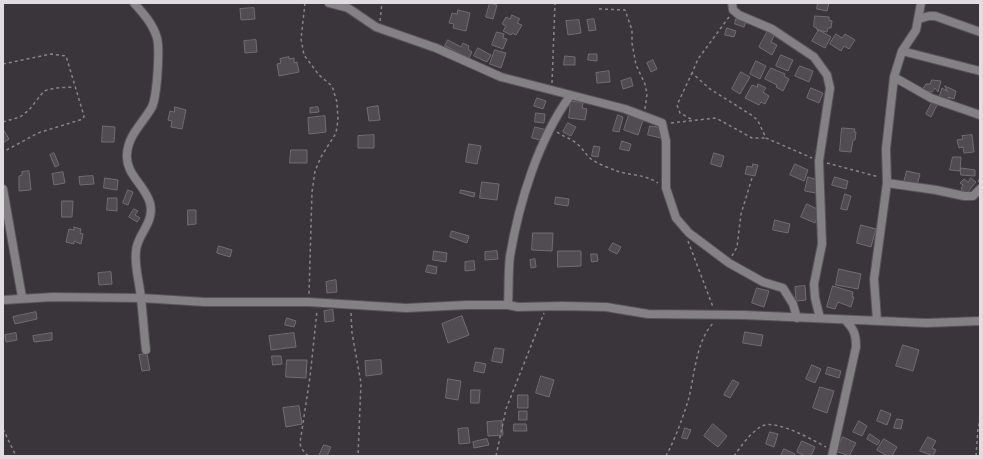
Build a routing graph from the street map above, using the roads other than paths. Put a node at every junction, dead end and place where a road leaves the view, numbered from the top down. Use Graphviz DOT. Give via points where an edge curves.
graph roads {
  1 [pos="134,3"];
  2 [pos="329,3"];
  3 [pos="921,3"];
  4 [pos="733,6"];
  5 [pos="919,18"];
  6 [pos="980,32"];
  7 [pos="902,51"];
  8 [pos="980,71"];
  9 [pos="894,77"];
  10 [pos="570,96"];
  11 [pos="980,116"];
  12 [pos="886,181"];
  13 [pos="3,189"];
  14 [pos="980,189"];
  15 [pos="22,297"];
  16 [pos="141,298"];
  17 [pos="3,300"];
  18 [pos="508,305"];
  19 [pos="797,318"];
  20 [pos="820,318"];
  21 [pos="845,320"];
  22 [pos="877,320"];
  23 [pos="980,321"];
  24 [pos="146,350"];
  25 [pos="833,453"];
  1 -- 16 [label="street" via="152,27 157,38 158,55 152,106 128,144 126,156 132,174 150,202 146,230 136,249 136,274"];
  2 -- 10 [label="street" via="348,8 376,27 461,58 501,77"];
  3 -- 5 [label="street"];
  4 -- 20 [label="street" via="739,15 772,29 814,57 827,75 830,88 819,161 822,244 814,284"];
  5 -- 6 [label="street" via="935,16"];
  5 -- 7 [label="street" via="911,39"];
  7 -- 8 [label="street"];
  7 -- 9 [label="street"];
  9 -- 11 [label="street" via="931,98"];
  9 -- 12 [label="street" via="886,149"];
  10 -- 18 [label="street" via="533,168 510,257"];
  10 -- 19 [label="street" via="644,115 663,124 666,141 666,188 676,218 729,263 763,282 783,288 794,304"];
  12 -- 14 [label="street" via="964,196 973,196"];
  12 -- 22 [label="street" via="874,279"];
  13 -- 15 [label="street"];
  15 -- 16 [label="street"];
  15 -- 17 [label="street"];
  16 -- 18 [label="street" via="205,302 308,302 413,308"];
  16 -- 24 [label="street"];
  18 -- 19 [label="street" via="606,307 648,314"];
  19 -- 20 [label="street"];
  20 -- 21 [label="street"];
  21 -- 22 [label="street"];
  21 -- 25 [label="street" via="856,334 856,347"];
  22 -- 23 [label="street" via="926,323"];
}
